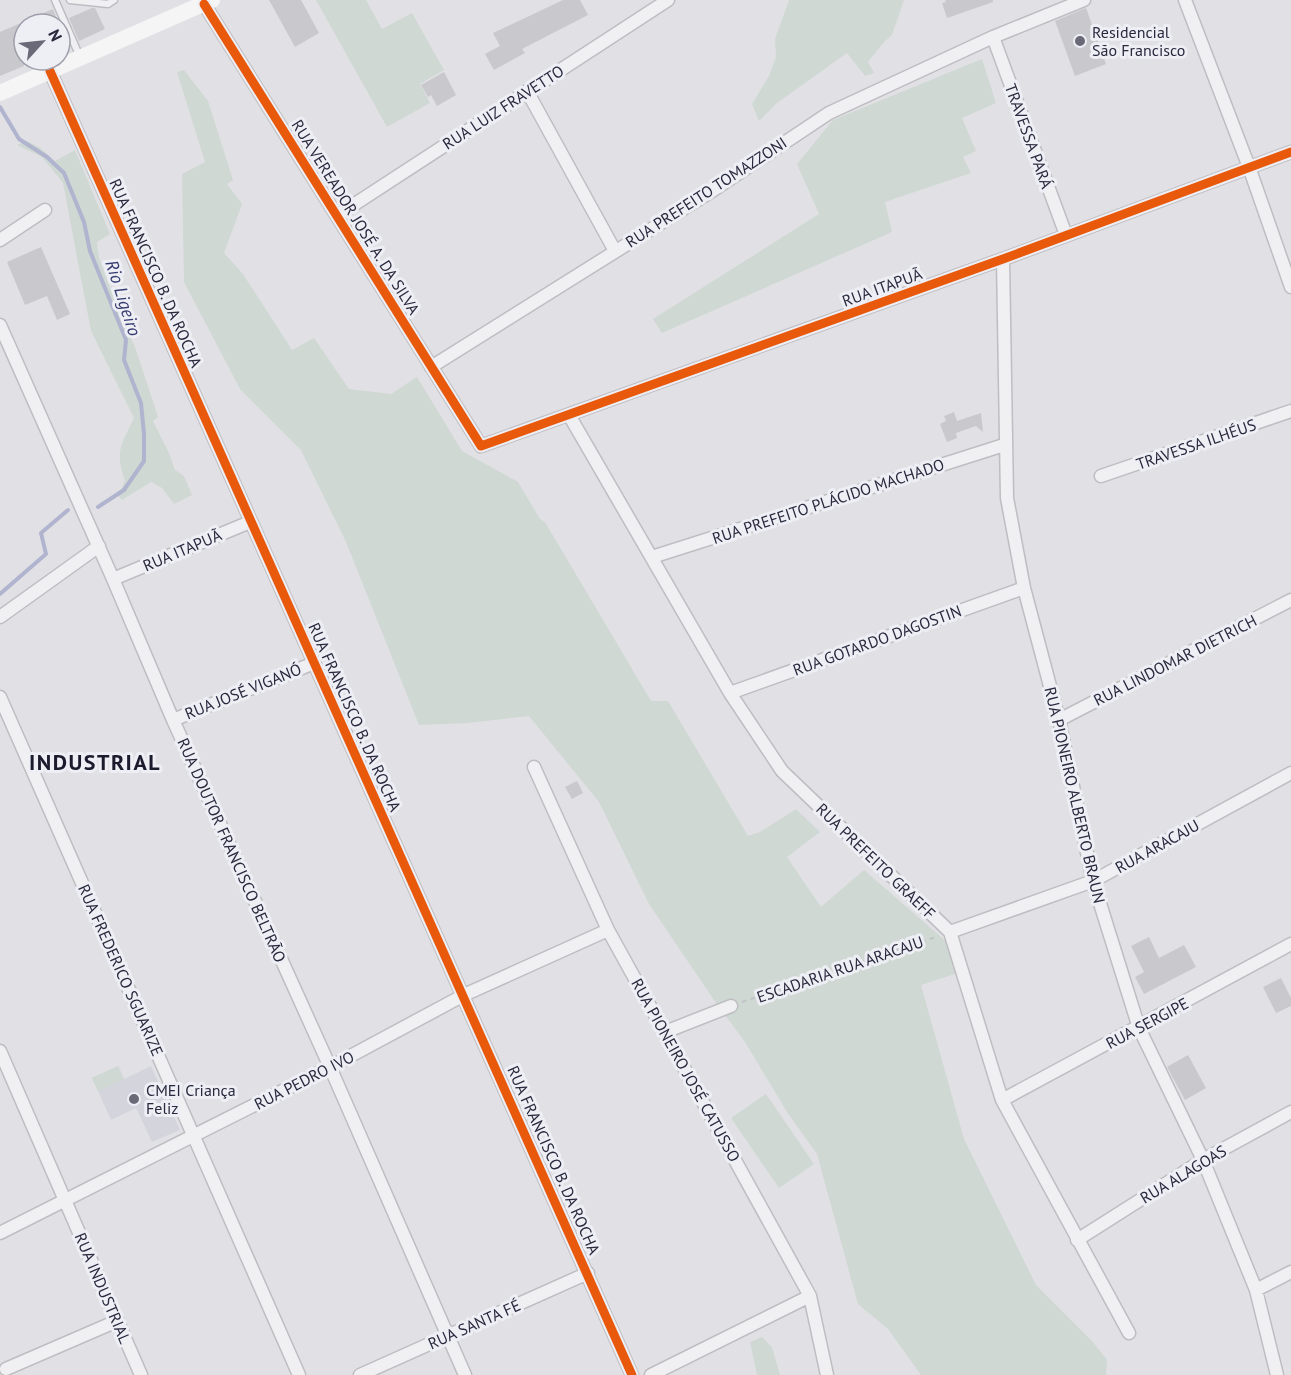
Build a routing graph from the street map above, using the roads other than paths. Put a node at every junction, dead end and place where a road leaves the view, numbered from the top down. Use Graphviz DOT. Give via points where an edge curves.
graph roads {
  1 [pos="55,0"];
  2 [pos="70,0"];
  3 [pos="114,0"];
  4 [pos="668,0"];
  5 [pos="1084,0"];
  6 [pos="1185,0"];
  7 [pos="208,2"];
  8 [pos="993,37"];
  9 [pos="81,59"];
  10 [pos="72,62"];
  11 [pos="48,72"];
  12 [pos="50,72"];
  13 [pos="527,91"];
  14 [pos="0,93"];
  15 [pos="1291,152"];
  16 [pos="1249,167"];
  17 [pos="45,210"];
  18 [pos="338,215"];
  19 [pos="1066,234"];
  20 [pos="0,240"];
  21 [pos="615,251"];
  22 [pos="1003,259"];
  23 [pos="1291,287"];
  24 [pos="0,325"];
  25 [pos="431,367"];
  26 [pos="1291,411"];
  27 [pos="569,415"];
  28 [pos="1004,445"];
  29 [pos="481,446"];
  30 [pos="1101,476"];
  31 [pos="250,522"];
  32 [pos="99,546"];
  33 [pos="652,557"];
  34 [pos="113,579"];
  35 [pos="1024,588"];
  36 [pos="1291,600"];
  37 [pos="0,617"];
  38 [pos="314,663"];
  39 [pos="730,693"];
  40 [pos="0,697"];
  41 [pos="173,720"];
  42 [pos="1059,720"];
  43 [pos="534,766"];
  44 [pos="1291,773"];
  45 [pos="1093,881"];
  46 [pos="608,930"];
  47 [pos="950,932"];
  48 [pos="1291,944"];
  49 [pos="464,995"];
  50 [pos="731,1006"];
  51 [pos="1139,1028"];
  52 [pos="665,1032"];
  53 [pos="0,1051"];
  54 [pos="330,1067"];
  55 [pos="1002,1100"];
  56 [pos="1291,1112"];
  57 [pos="195,1136"];
  58 [pos="1203,1160"];
  59 [pos="65,1201"];
  60 [pos="0,1233"];
  61 [pos="1077,1240"];
  62 [pos="1291,1272"];
  63 [pos="588,1273"];
  64 [pos="1256,1290"];
  65 [pos="810,1296"];
  66 [pos="117,1321"];
  67 [pos="1129,1333"];
  68 [pos="448,1336"];
  69 [pos="6,1369"];
  70 [pos="141,1375"];
  71 [pos="299,1375"];
  72 [pos="360,1375"];
  73 [pos="465,1375"];
  74 [pos="632,1375"];
  75 [pos="651,1375"];
  76 [pos="827,1375"];
  77 [pos="1277,1375"];
  1 -- 9 [label="lane"];
  2 -- 3 [label="lane" via="108,4"];
  4 -- 13 [label="street, RUA LUIZ FRAVETTO"];
  5 -- 8 [label="street, RUA PREFEITO TOMAZZONI"];
  6 -- 16 [label="street"];
  7 -- 9 [label="main road"];
  7 -- 18 [label="street, RUA VEREADOR JOSÉ A. DA SILVA"];
  8 -- 19 [label="street, TRAVESSA PARÁ"];
  8 -- 21 [label="street, RUA PREFEITO TOMAZZONI" via="829,112"];
  9 -- 10 [label="main road"];
  11 -- 14 [label="main road"];
  12 -- 31 [label="street, RUA FRANCISCO B. DA ROCHA"];
  13 -- 18 [label="street, RUA LUIZ FRAVETTO"];
  13 -- 21 [label="street"];
  15 -- 16 [label="street, RUA ITAPUÃ"];
  16 -- 19 [label="street, RUA ITAPUÃ"];
  16 -- 23 [label="street"];
  17 -- 20 [label="street"];
  18 -- 25 [label="street, RUA VEREADOR JOSÉ A. DA SILVA"];
  19 -- 22 [label="street, RUA ITAPUÃ"];
  21 -- 25 [label="street, RUA PREFEITO TOMAZZONI"];
  22 -- 27 [label="street, RUA ITAPUÃ"];
  22 -- 28 [label="street, RUA PIONEIRO ALBERTO BRAUN"];
  24 -- 32 [label="street, RUA DOUTOR FRANCISCO BELTRÃO"];
  25 -- 29 [label="street, RUA VEREADOR JOSÉ A. DA SILVA"];
  26 -- 30 [label="street, TRAVESSA ILHÉUS"];
  27 -- 29 [label="street, RUA ITAPUÃ"];
  27 -- 33 [label="street, RUA PREFEITO GRAEFF"];
  28 -- 33 [label="street, RUA PREFEITO PLÁCIDO MACHADO"];
  28 -- 35 [label="street, RUA PIONEIRO ALBERTO BRAUN" via="1006,498"];
  31 -- 34 [label="street, RUA ITAPUÃ"];
  31 -- 38 [label="street, RUA FRANCISCO B. DA ROCHA"];
  32 -- 34 [label="street, RUA DOUTOR FRANCISCO BELTRÃO"];
  32 -- 37 [label="street"];
  33 -- 39 [label="street, RUA PREFEITO GRAEFF"];
  34 -- 41 [label="street, RUA DOUTOR FRANCISCO BELTRÃO"];
  35 -- 39 [label="street, RUA GOTARDO DAGOSTIN"];
  35 -- 42 [label="street, RUA PIONEIRO ALBERTO BRAUN"];
  36 -- 42 [label="street, RUA LINDOMAR DIETRICH"];
  38 -- 41 [label="street, RUA JOSÉ VIGANÓ"];
  38 -- 49 [label="street, RUA FRANCISCO B. DA ROCHA"];
  39 -- 47 [label="street, RUA PREFEITO GRAEFF" via="782,771"];
  40 -- 57 [label="street, RUA FREDERICO SGUARIZE"];
  41 -- 54 [label="street, RUA DOUTOR FRANCISCO BELTRÃO"];
  42 -- 45 [label="street, RUA PIONEIRO ALBERTO BRAUN"];
  43 -- 46 [label="street, RUA PIONEIRO JOSÉ CATUSSO"];
  44 -- 45 [label="street, RUA ARACAJU"];
  45 -- 47 [label="street, RUA ARACAJU"];
  45 -- 51 [label="street, RUA PIONEIRO ALBERTO BRAUN"];
  46 -- 49 [label="street, RUA PEDRO IVO"];
  46 -- 52 [label="street, RUA PIONEIRO JOSÉ CATUSSO"];
  47 -- 55 [label="street, RUA PREFEITO GRAEFF"];
  48 -- 51 [label="street, RUA SERGIPE"];
  49 -- 54 [label="street, RUA PEDRO IVO"];
  49 -- 63 [label="street, RUA FRANCISCO B. DA ROCHA"];
  50 -- 52 [label="street"];
  51 -- 55 [label="street, RUA SERGIPE"];
  51 -- 58 [label="street, RUA PIONEIRO ALBERTO BRAUN"];
  52 -- 65 [label="street, RUA PIONEIRO JOSÉ CATUSSO"];
  53 -- 59 [label="street, RUA INDUSTRIAL"];
  54 -- 57 [label="street, RUA PEDRO IVO"];
  54 -- 68 [label="street, RUA DOUTOR FRANCISCO BELTRÃO"];
  55 -- 61 [label="street, RUA PREFEITO GRAEFF"];
  56 -- 58 [label="street, RUA ALAGOAS"];
  57 -- 59 [label="street, RUA PEDRO IVO"];
  57 -- 71 [label="street, RUA FREDERICO SGUARIZE"];
  58 -- 61 [label="street, RUA ALAGOAS"];
  58 -- 64 [label="street, RUA PIONEIRO ALBERTO BRAUN"];
  59 -- 60 [label="street, RUA PEDRO IVO"];
  59 -- 66 [label="street, RUA INDUSTRIAL"];
  61 -- 67 [label="street, RUA PREFEITO GRAEFF"];
  62 -- 64 [label="street"];
  63 -- 68 [label="street, RUA SANTA FÉ"];
  63 -- 74 [label="street, RUA FRANCISCO B. DA ROCHA"];
  64 -- 77 [label="street, RUA PIONEIRO ALBERTO BRAUN"];
  65 -- 75 [label="street"];
  65 -- 76 [label="street, RUA PIONEIRO JOSÉ CATUSSO"];
  66 -- 69 [label="street"];
  66 -- 70 [label="street, RUA INDUSTRIAL"];
  68 -- 72 [label="street, RUA SANTA FÉ"];
  68 -- 73 [label="street, RUA DOUTOR FRANCISCO BELTRÃO"];
}
